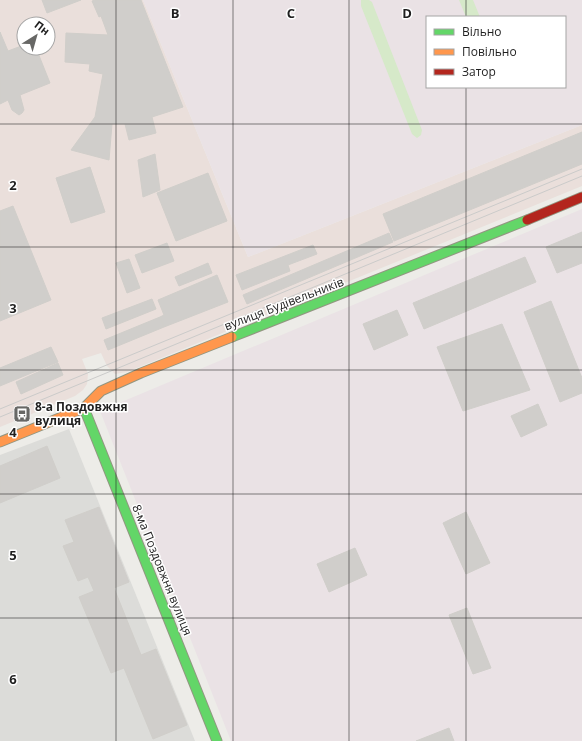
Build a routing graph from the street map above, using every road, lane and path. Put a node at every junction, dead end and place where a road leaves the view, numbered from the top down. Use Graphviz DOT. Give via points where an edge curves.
graph roads {
  1 [pos="582,197"];
  2 [pos="84,408"];
  3 [pos="0,442"];
  4 [pos="217,741"];
  1 -- 2 [label="street, вулиця Будівельників" via="488,237 141,373 101,391"];
  2 -- 3 [label="street, вулиця Будівельників"];
  2 -- 4 [label="street, 8-ма Поздовжня вулиця"];
}
